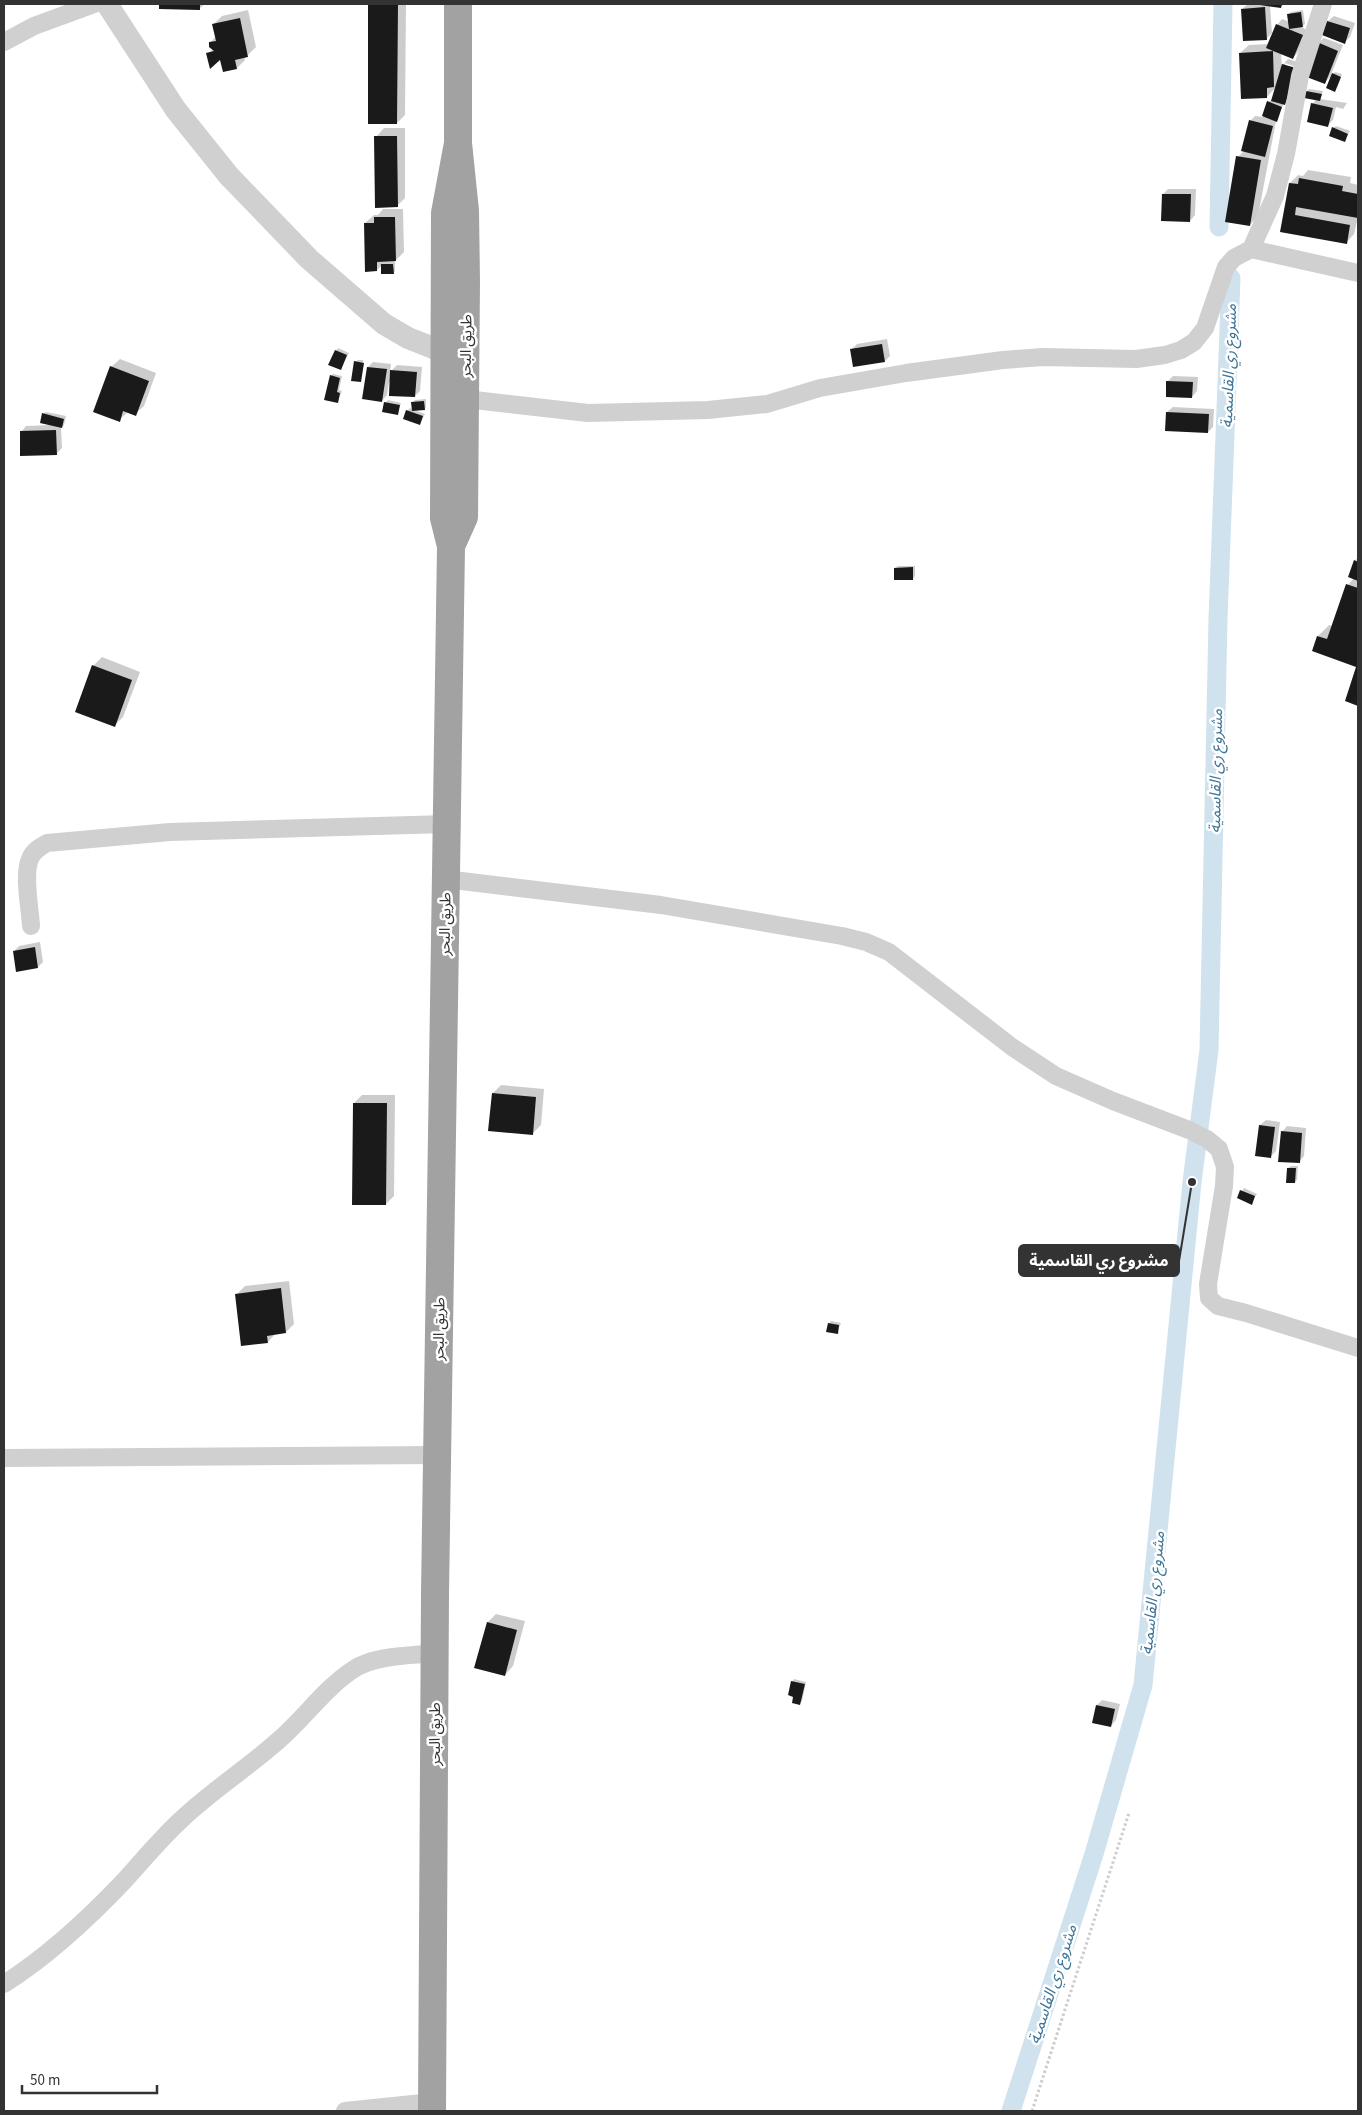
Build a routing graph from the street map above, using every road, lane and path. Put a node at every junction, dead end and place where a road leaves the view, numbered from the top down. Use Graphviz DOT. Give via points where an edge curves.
graph roads {
  1 [pos="94,4"];
  2 [pos="107,4"];
  3 [pos="458,4"];
  4 [pos="1323,4"];
  5 [pos="4,42"];
  6 [pos="1251,249"];
  7 [pos="1358,273"];
  8 [pos="456,353"];
  9 [pos="454,398"];
  10 [pos="447,824"];
  11 [pos="446,879"];
  12 [pos="31,926"];
  13 [pos="1358,1348"];
  14 [pos="437,1455"];
  15 [pos="4,1458"];
  16 [pos="435,1653"];
  17 [pos="1129,1813"];
  18 [pos="4,1984"];
  19 [pos="432,2107"];
  20 [pos="345,2111"];
  21 [pos="1032,2111"];
  1 -- 5 [label="street" via="34,26"];
  2 -- 8 [label="street" via="176,110 229,176 309,259 384,324 408,338"];
  3 -- 8 [label="highway, طريق البحر" via="458,143 465,211"];
  4 -- 6 [label="street" via="1300,76 1275,196"];
  6 -- 7 [label="street"];
  6 -- 9 [label="street" via="1234,258 1226,267 1205,328 1194,342 1165,355 1136,359 1004,360 820,388 767,404 708,410 588,413"];
  8 -- 9 [label="highway, طريق البحر"];
  9 -- 10 [label="highway, طريق البحر" via="464,517 451,546"];
  10 -- 11 [label="highway, طريق البحر"];
  10 -- 12 [label="street" via="170,832 47,843 33,852 29,860"];
  11 -- 13 [label="street" via="661,904 803,928 866,942 889,952 962,1010 1056,1076 1189,1130 1219,1149 1225,1167 1208,1284 1212,1303"];
  11 -- 14 [label="highway, طريق البحر"];
  14 -- 15 [label="street"];
  14 -- 16 [label="highway, طريق البحر"];
  16 -- 18 [label="street" via="388,1658 355,1668 280,1739 183,1818 62,1940"];
  16 -- 19 [label="highway, طريق البحر"];
  17 -- 21 [label="path"];
  19 -- 20 [label="street"];
}
